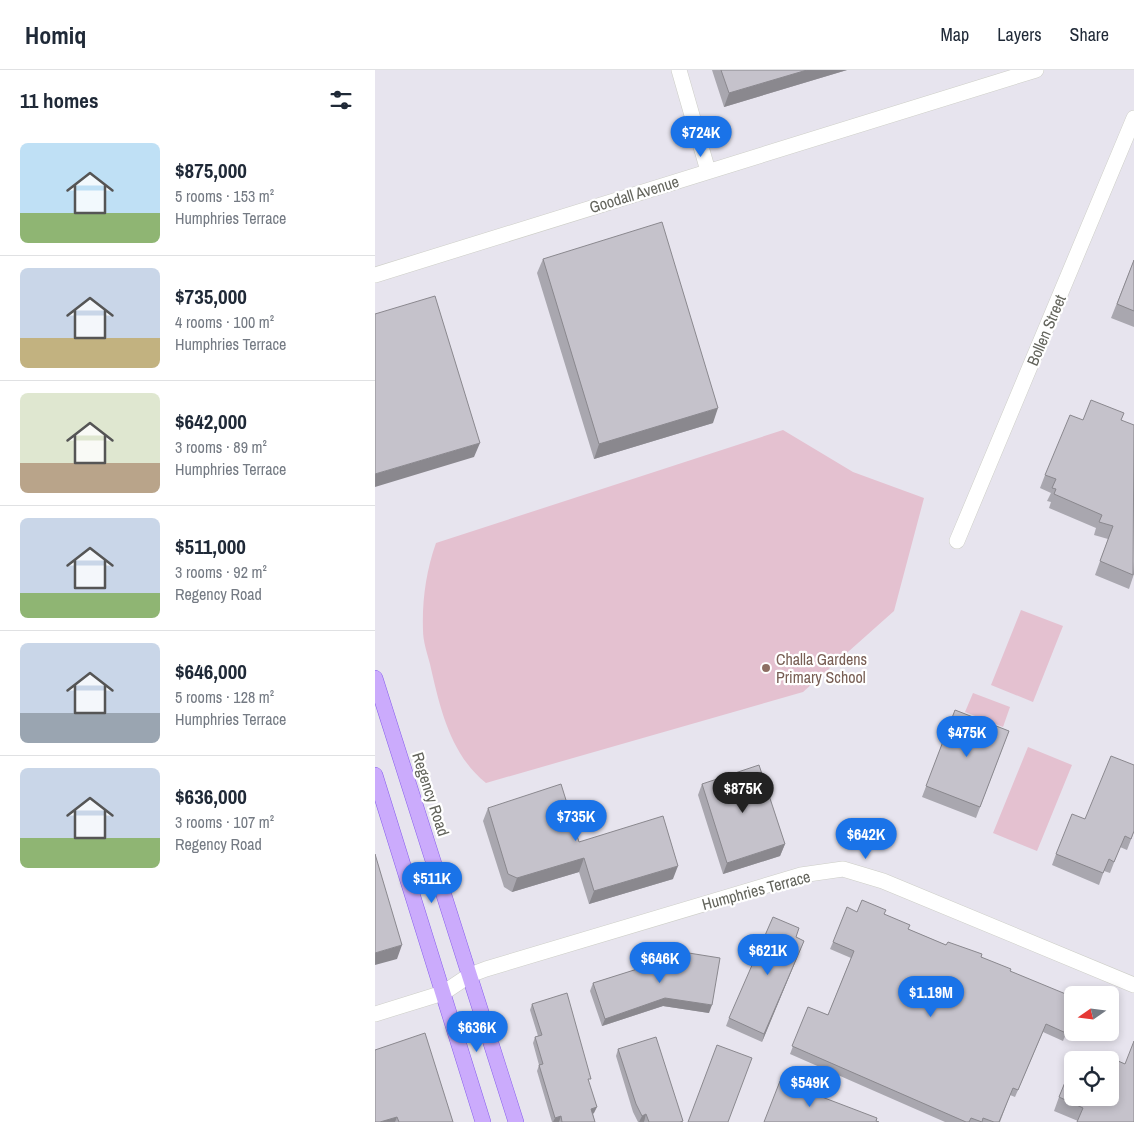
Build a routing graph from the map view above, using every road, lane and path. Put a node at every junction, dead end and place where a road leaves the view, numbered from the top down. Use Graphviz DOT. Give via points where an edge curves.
graph roads {
  1 [pos="679,70"];
  2 [pos="1037,70"];
  3 [pos="1134,118"];
  4 [pos="708,171"];
  5 [pos="375,275"];
  6 [pos="957,541"];
  7 [pos="375,678"];
  8 [pos="375,775"];
  9 [pos="470,975"];
  10 [pos="1134,985"];
  11 [pos="443,993"];
  12 [pos="375,1014"];
  13 [pos="483,1122"];
  14 [pos="516,1122"];
  1 -- 4 [label="street"];
  2 -- 4 [label="street, Goodall Avenue"];
  3 -- 6 [label="street, Bollen Street"];
  4 -- 5 [label="street, Goodall Avenue"];
  7 -- 9 [label="main road, Regency Road"];
  8 -- 11 [label="main road"];
  9 -- 10 [label="street, Humphries Terrace" via="801,875 843,869 883,881"];
  9 -- 11 [label="street, Humphries Terrace"];
  9 -- 14 [label="main road, Regency Road"];
  11 -- 12 [label="street, Humphries Terrace"];
  11 -- 13 [label="main road"];
}
